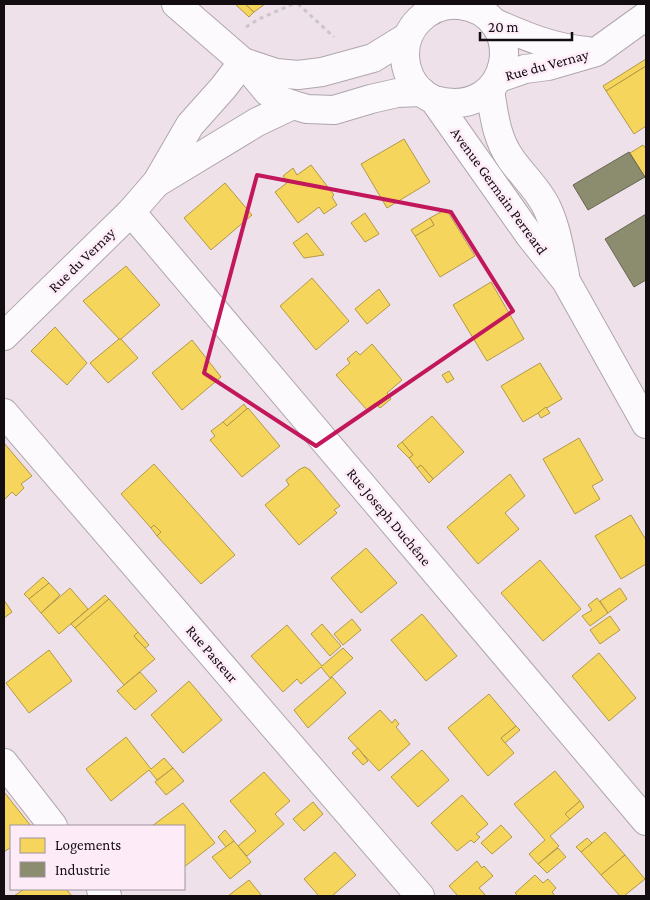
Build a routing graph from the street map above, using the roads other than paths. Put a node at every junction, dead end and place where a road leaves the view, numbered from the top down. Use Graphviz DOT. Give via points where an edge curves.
graph roads {
  1 [pos="176,4"];
  2 [pos="467,5"];
  3 [pos="646,16"];
  4 [pos="413,22"];
  5 [pos="493,22"];
  6 [pos="596,52"];
  7 [pos="234,53"];
  8 [pos="494,84"];
  9 [pos="428,96"];
  10 [pos="293,105"];
  11 [pos="156,182"];
  12 [pos="132,212"];
  13 [pos="566,281"];
  14 [pos="4,336"];
  15 [pos="4,413"];
  16 [pos="646,424"];
  17 [pos="4,763"];
  18 [pos="646,822"];
  19 [pos="52,825"];
  20 [pos="420,896"];
  1 -- 7 [label="street"];
  2 -- 4 [label="street" via="438,7"];
  2 -- 5 [label="street"];
  3 -- 6 [label="street, Rue du Vernay"];
  4 -- 7 [label="street" via="373,58 322,72 276,73"];
  4 -- 9 [label="street" via="405,52 406,67 412,81"];
  5 -- 6 [label="street, Rue du Vernay" via="549,45"];
  5 -- 8 [label="street" via="501,34 504,49 504,64"];
  6 -- 8 [label="street, Rue du Vernay" via="525,69"];
  7 -- 10 [label="street" via="268,92"];
  7 -- 11 [label="street, Rue du Vernay" via="223,88 190,124"];
  8 -- 9 [label="street" via="478,98 464,104 449,104"];
  8 -- 13 [label="street, Avenue Germain Perreard" via="496,129 510,158 547,207"];
  9 -- 10 [label="street" via="396,93 334,110"];
  9 -- 13 [label="street, Avenue Germain Perreard"];
  10 -- 11 [label="street, Rue du Vernay" via="257,122"];
  11 -- 12 [label="street, Rue du Vernay"];
  12 -- 14 [label="street, Rue du Vernay"];
  12 -- 18 [label="street, Rue Joseph Duchêne"];
  13 -- 16 [label="street, Avenue Germain Perreard"];
  15 -- 20 [label="street, Rue Pasteur"];
  17 -- 19 [label="street"];
}
